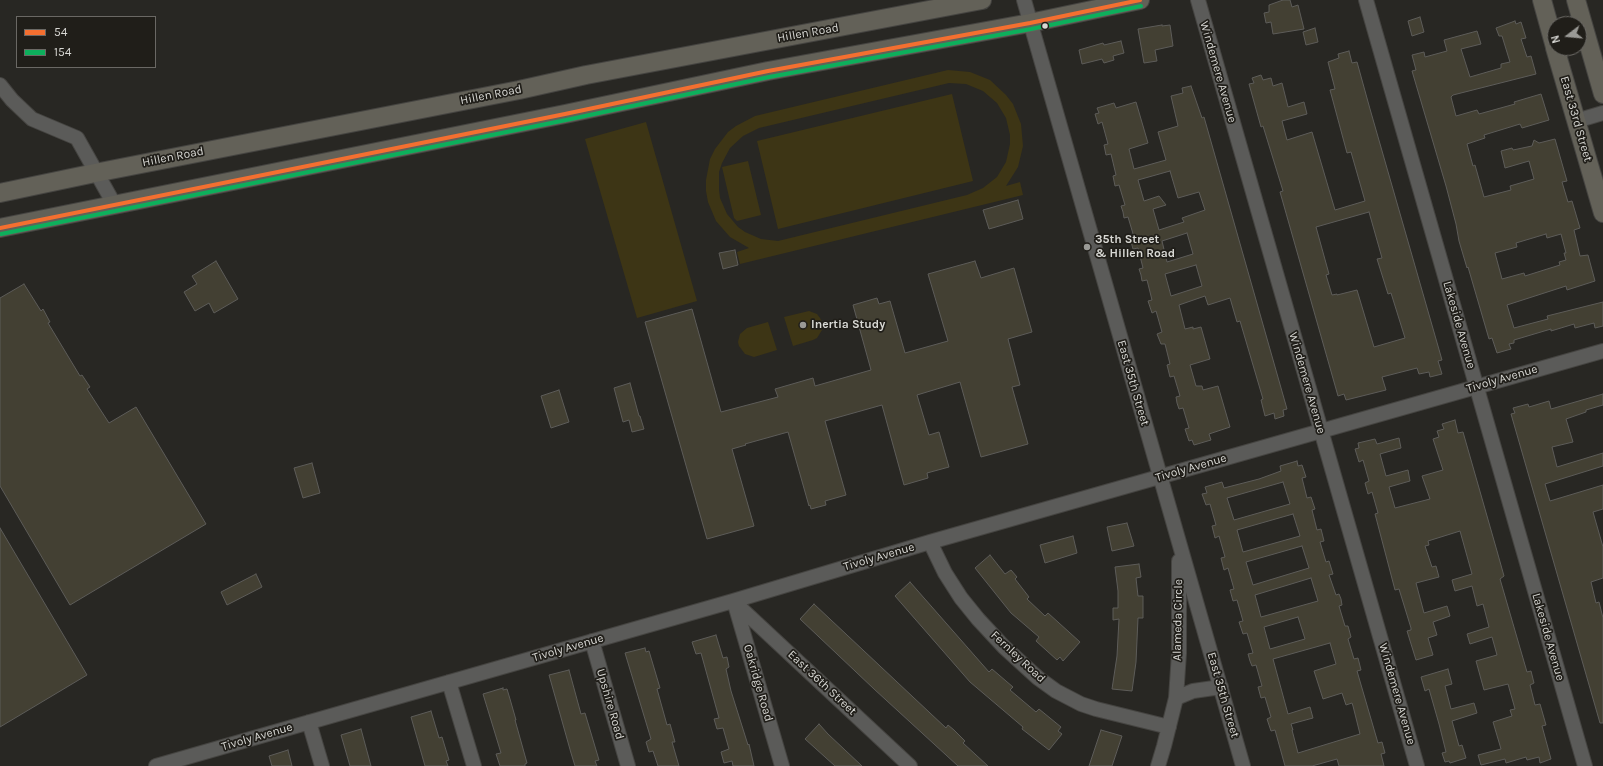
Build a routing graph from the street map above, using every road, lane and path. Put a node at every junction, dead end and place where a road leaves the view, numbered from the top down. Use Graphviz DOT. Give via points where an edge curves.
graph roads {
  1 [pos="982,0"];
  2 [pos="1024,0"];
  3 [pos="1140,0"];
  4 [pos="1198,0"];
  5 [pos="1366,0"];
  6 [pos="1542,0"];
  7 [pos="1576,0"];
  8 [pos="1547,18"];
  9 [pos="1030,23"];
  10 [pos="1558,56"];
  11 [pos="0,85"];
  12 [pos="1603,94"];
  13 [pos="1603,114"];
  14 [pos="1576,121"];
  15 [pos="95,173"];
  16 [pos="0,193"];
  17 [pos="114,204"];
  18 [pos="1603,214"];
  19 [pos="0,228"];
  20 [pos="1603,350"];
  21 [pos="1477,387"];
  22 [pos="1321,431"];
  23 [pos="1160,477"];
  24 [pos="930,542"];
  25 [pos="1179,543"];
  26 [pos="733,600"];
  27 [pos="592,641"];
  28 [pos="449,682"];
  29 [pos="1221,687"];
  30 [pos="1176,698"];
  31 [pos="309,722"];
  32 [pos="1169,727"];
  33 [pos="163,765"];
  34 [pos="322,766"];
  35 [pos="474,766"];
  36 [pos="628,766"];
  37 [pos="782,766"];
  38 [pos="910,766"];
  39 [pos="1158,766"];
  40 [pos="1243,766"];
  41 [pos="1417,766"];
  42 [pos="1585,766"];
  1 -- 15 [label="main road, Hillen Road" via="586,75"];
  2 -- 9 [label="street, East 35th Street"];
  3 -- 9 [label="main road"];
  4 -- 22 [label="street, Windemere Avenue"];
  5 -- 21 [label="street, Lakeside Avenue"];
  6 -- 8 [label="main road, East 33rd Street"];
  7 -- 12 [label="main road"];
  9 -- 17 [label="main road" via="768,72"];
  9 -- 23 [label="street, East 35th Street"];
  10 -- 14 [label="main road, East 33rd Street"];
  11 -- 15 [label="street" via="32,120 77,138"];
  13 -- 14 [label="street"];
  14 -- 18 [label="main road, East 33rd Street"];
  15 -- 16 [label="main road, Hillen Road"];
  15 -- 17 [label="street"];
  17 -- 19 [label="main road"];
  20 -- 21 [label="street, Tivoly Avenue"];
  21 -- 22 [label="street, Tivoly Avenue"];
  21 -- 42 [label="street, Lakeside Avenue"];
  22 -- 23 [label="street, Tivoly Avenue"];
  22 -- 41 [label="street, Windemere Avenue"];
  23 -- 24 [label="street, Tivoly Avenue"];
  23 -- 25 [label="street, East 35th Street"];
  24 -- 26 [label="street, Tivoly Avenue"];
  24 -- 32 [label="street, Fernley Road" via="960,598 1004,647 1038,678 1081,704"];
  25 -- 29 [label="street, East 35th Street"];
  25 -- 30 [label="street, Alameda Circle"];
  26 -- 27 [label="street, Tivoly Avenue"];
  26 -- 37 [label="street, Oakridge Road"];
  26 -- 38 [label="street, East 36th Street"];
  27 -- 28 [label="street, Tivoly Avenue"];
  27 -- 36 [label="street, Upshire Road"];
  28 -- 31 [label="street, Tivoly Avenue"];
  28 -- 35 [label="street"];
  29 -- 30 [label="street" via="1193,690"];
  29 -- 40 [label="street, East 35th Street"];
  30 -- 32 [label="street, Alameda Circle"];
  31 -- 33 [label="street, Tivoly Avenue"];
  31 -- 34 [label="street"];
  32 -- 39 [label="street, Alameda Circle"];
}
